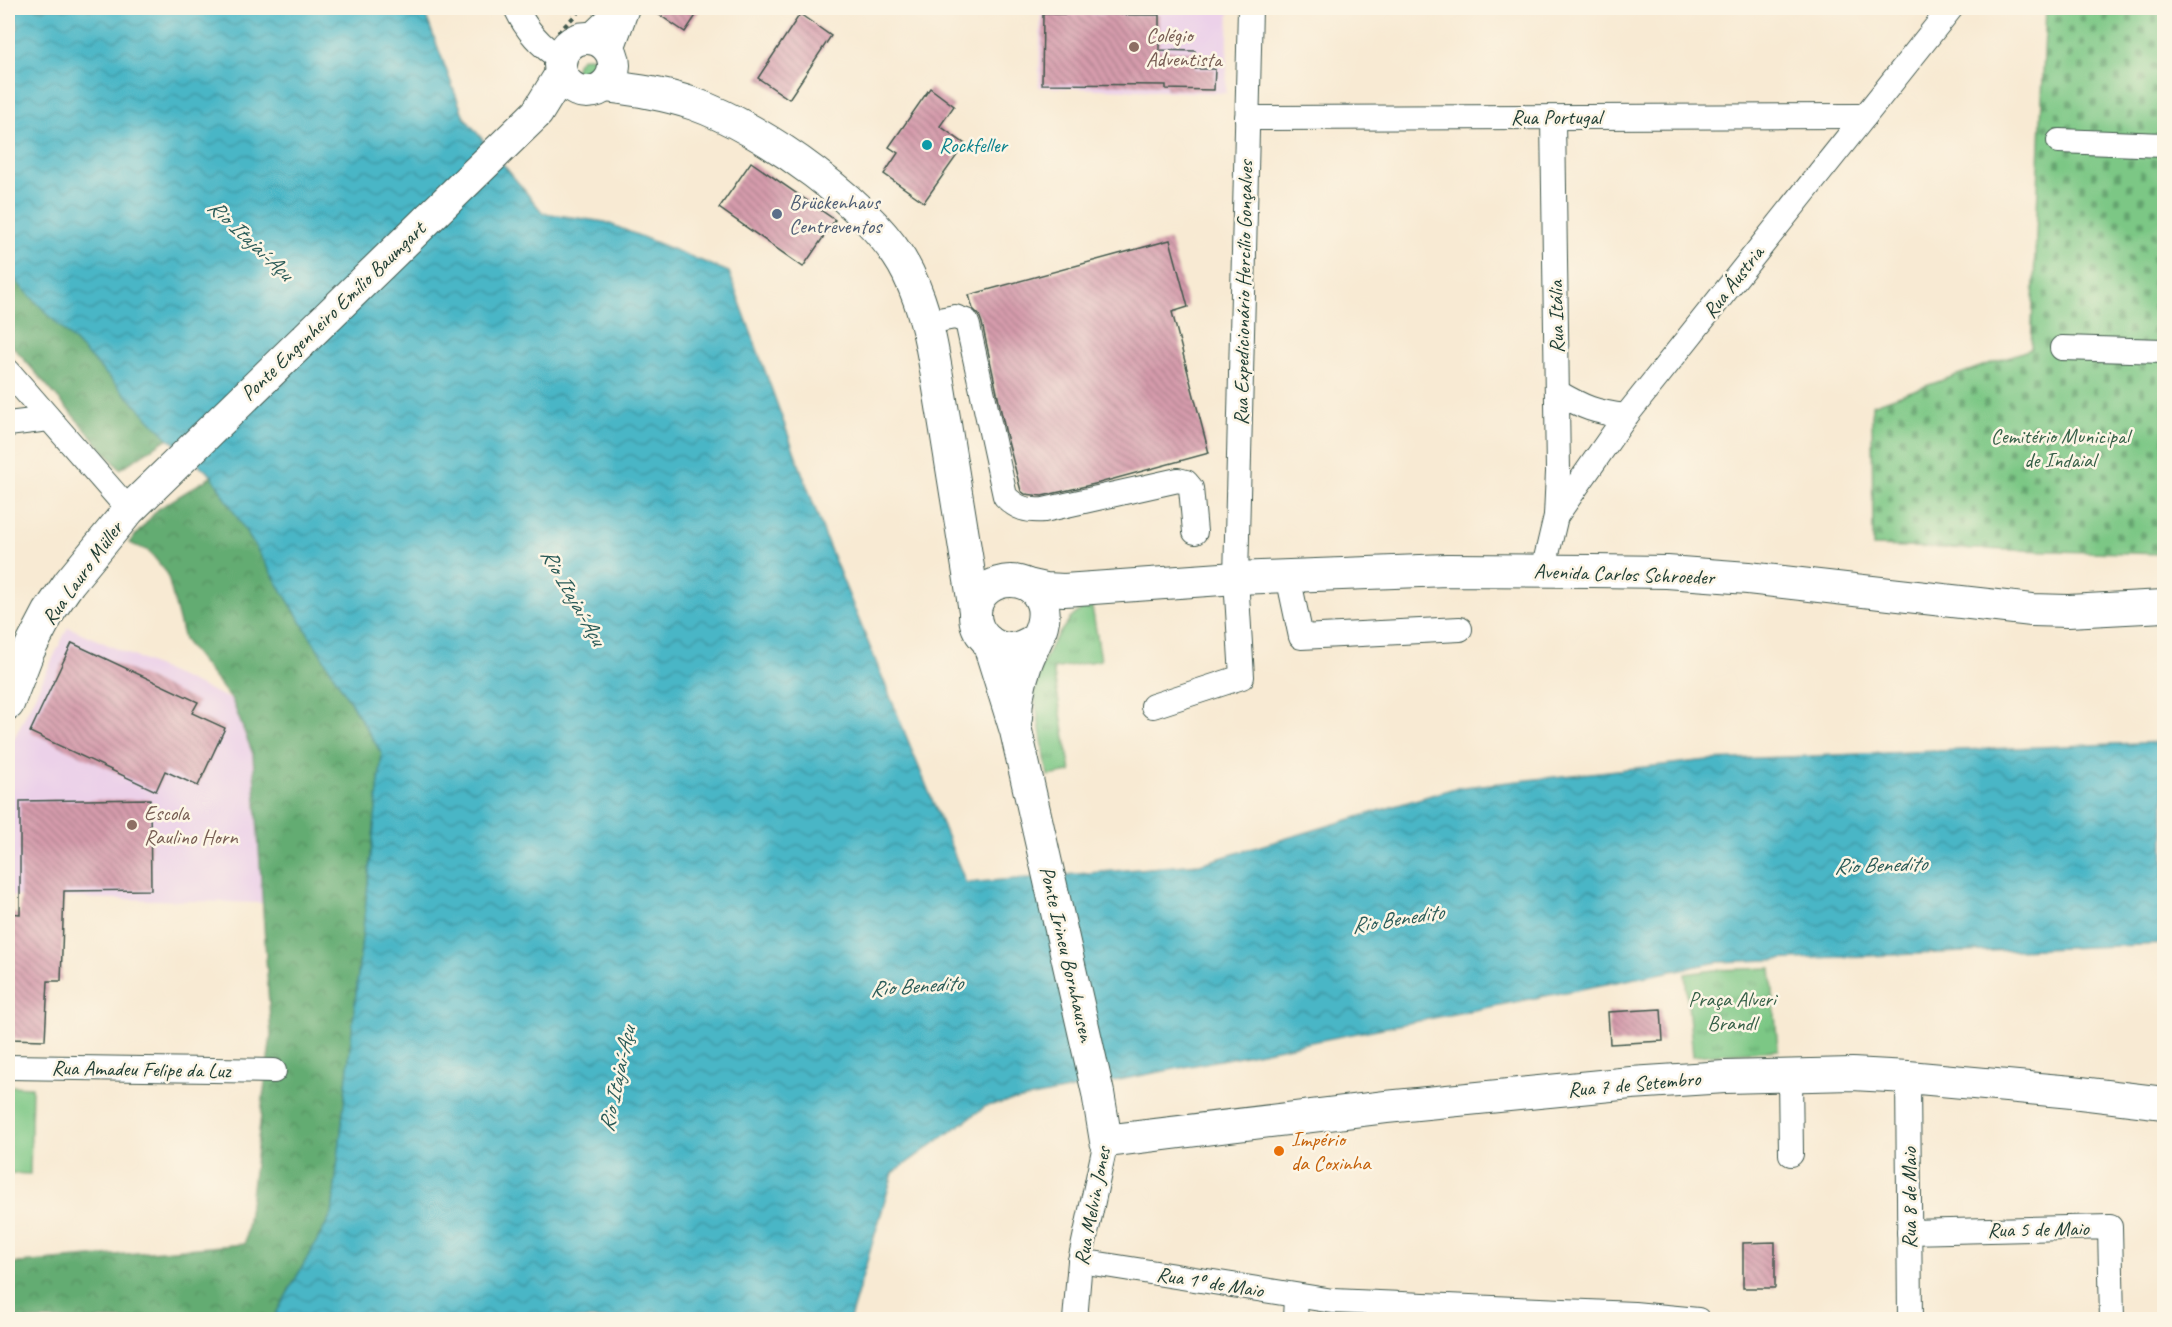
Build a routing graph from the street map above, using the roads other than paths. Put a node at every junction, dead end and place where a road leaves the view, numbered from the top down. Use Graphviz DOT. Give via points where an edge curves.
graph roads {
  1 [pos="516,8"];
  2 [pos="619,8"];
  3 [pos="627,8"];
  4 [pos="1250,8"];
  5 [pos="1952,8"];
  6 [pos="584,64"];
  7 [pos="1865,116"];
  8 [pos="1553,117"];
  9 [pos="1248,118"];
  10 [pos="2059,141"];
  11 [pos="2164,145"];
  12 [pos="928,322"];
  13 [pos="2062,348"];
  14 [pos="2164,351"];
  15 [pos="8,371"];
  16 [pos="1557,392"];
  17 [pos="1626,416"];
  18 [pos="49,419"];
  19 [pos="8,424"];
  20 [pos="959,507"];
  21 [pos="129,510"];
  22 [pos="1556,516"];
  23 [pos="1194,532"];
  24 [pos="1543,571"];
  25 [pos="1288,576"];
  26 [pos="1236,578"];
  27 [pos="1023,583"];
  28 [pos="1083,590"];
  29 [pos="2164,606"];
  30 [pos="975,611"];
  31 [pos="1460,629"];
  32 [pos="1039,633"];
  33 [pos="988,641"];
  34 [pos="8,704"];
  35 [pos="1153,706"];
  36 [pos="1016,731"];
  37 [pos="8,1067"];
  38 [pos="274,1071"];
  39 [pos="1790,1076"];
  40 [pos="1908,1077"];
  41 [pos="1098,1093"];
  42 [pos="2164,1103"];
  43 [pos="1106,1141"];
  44 [pos="1791,1154"];
  45 [pos="1909,1232"];
  46 [pos="1080,1261"];
  47 [pos="1296,1308"];
  48 [pos="1075,1320"];
  49 [pos="1698,1320"];
  50 [pos="1910,1320"];
  51 [pos="2112,1320"];
  1 -- 6 [label="street" via="544,48"];
  2 -- 6 [label="street"];
  3 -- 6 [label="street"];
  4 -- 9 [label="street, Rua Expedicionário Hercílio Gonçalves"];
  5 -- 7 [label="street, Rua Áustria"];
  6 -- 12 [label="main road, Avenida Carlos Schroeder" via="629,77 732,121 846,198 896,253"];
  6 -- 21 [label="main road, Ponte Engenheiro Emílio Baumgart"];
  7 -- 8 [label="street, Rua Portugal"];
  7 -- 17 [label="street, Rua Áustria"];
  8 -- 9 [label="street, Rua Portugal"];
  8 -- 16 [label="street, Rua Itália"];
  9 -- 26 [label="street, Rua Expedicionário Hercílio Gonçalves"];
  10 -- 11 [label="street"];
  12 -- 20 [label="main road, Avenida Carlos Schroeder"];
  12 -- 23 [label="street" via="955,317 966,321 1005,496 1014,506 1028,511 1044,510 1178,480 1191,488"];
  13 -- 14 [label="street"];
  15 -- 18 [label="street"];
  16 -- 17 [label="street" via="1594,412"];
  16 -- 22 [label="street, Rua Itália"];
  17 -- 22 [label="street, Rua Áustria"];
  18 -- 19 [label="street"];
  18 -- 21 [label="street"];
  20 -- 27 [label="main road, Avenida Carlos Schroeder" via="981,550"];
  20 -- 30 [label="main road, Avenida Carlos Schroeder"];
  21 -- 34 [label="main road, Rua Lauro Müller" via="49,612"];
  22 -- 24 [label="street, Rua Áustria"];
  24 -- 25 [label="main road, Avenida Carlos Schroeder"];
  24 -- 29 [label="main road, Avenida Carlos Schroeder" via="1667,572 1748,578 2032,610"];
  25 -- 26 [label="main road, Avenida Carlos Schroeder"];
  25 -- 31 [label="street" via="1301,637"];
  26 -- 28 [label="main road, Avenida Carlos Schroeder"];
  26 -- 35 [label="street, Rua Expedicionário Hercílio Gonçalves" via="1242,677"];
  27 -- 28 [label="main road, Avenida Carlos Schroeder" via="1046,589"];
  27 -- 30 [label="main road" via="995,583 985,590"];
  27 -- 32 [label="main road" via="1036,592 1042,603 1044,615"];
  28 -- 32 [label="main road, Avenida Carlos Schroeder" via="1052,612"];
  30 -- 33 [label="main road" via="980,633"];
  32 -- 33 [label="main road" via="1024,646 1012,649 999,648"];
  32 -- 36 [label="main road" via="1020,685"];
  33 -- 36 [label="main road"];
  36 -- 41 [label="main road, Ponte Irineu Bornhausen"];
  37 -- 38 [label="street, Rua Amadeu Felipe da Luz"];
  39 -- 40 [label="main road, Rua 7 de Setembro"];
  39 -- 43 [label="main road, Rua 7 de Setembro" via="1595,1086"];
  39 -- 44 [label="street"];
  40 -- 42 [label="main road, Rua 7 de Setembro"];
  40 -- 45 [label="street, Rua 8 de Maio"];
  41 -- 43 [label="main road, Rua Melvin Jones"];
  43 -- 46 [label="street, Rua Melvin Jones"];
  45 -- 50 [label="street, Rua 8 de Maio"];
  45 -- 51 [label="street, Rua 5 de Maio" via="2110,1227"];
  46 -- 47 [label="street, Rua 1º de Maio"];
  46 -- 48 [label="street, Rua Melvin Jones"];
  47 -- 49 [label="street, Rua 1º de Maio" via="1378,1305"];
}
